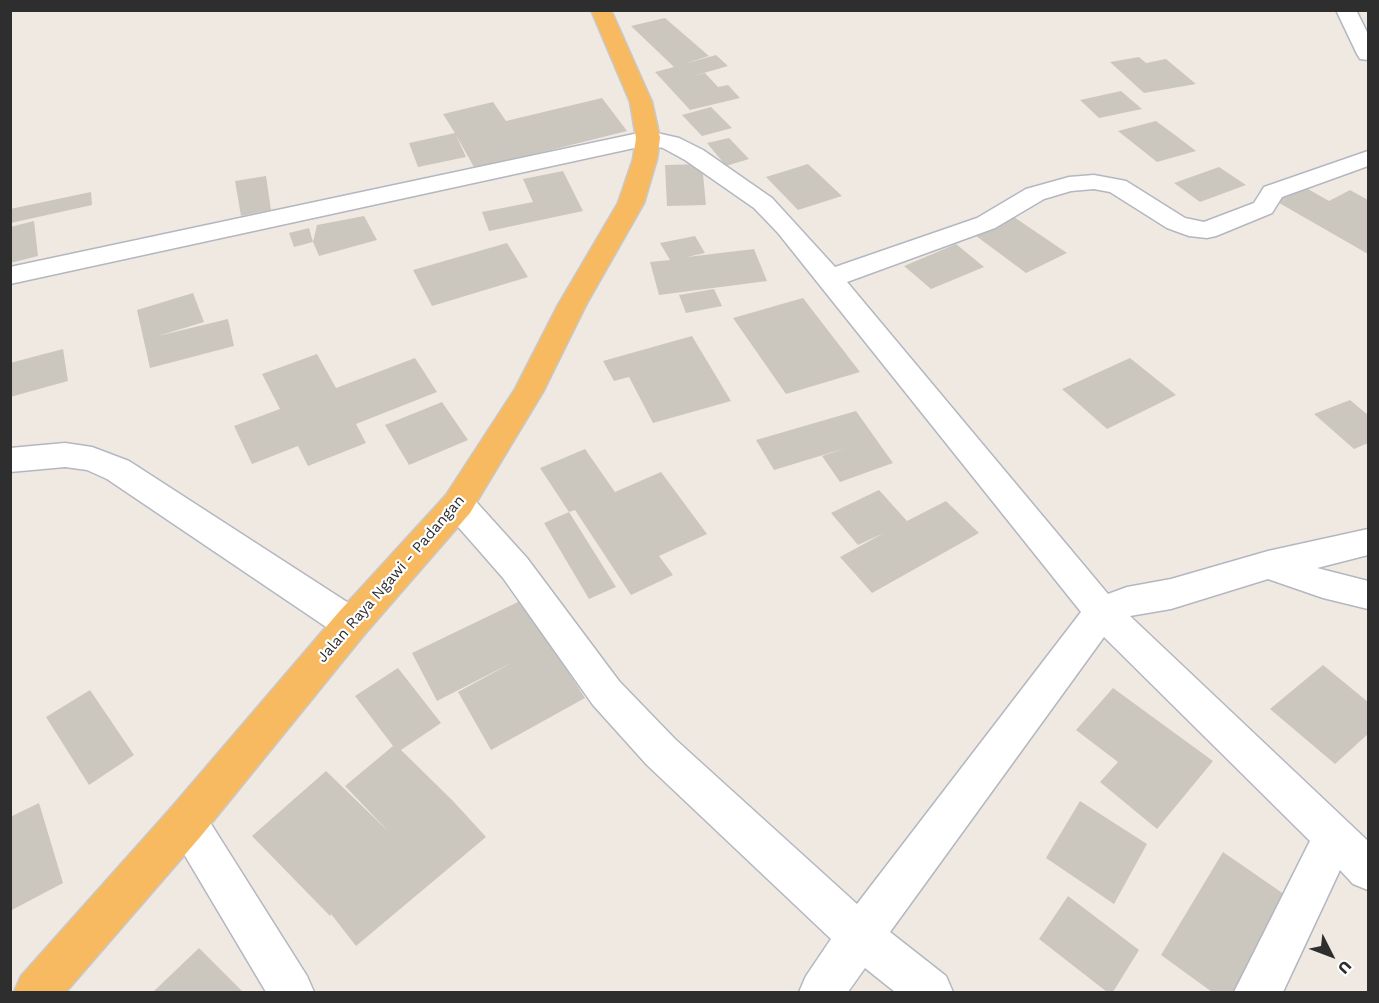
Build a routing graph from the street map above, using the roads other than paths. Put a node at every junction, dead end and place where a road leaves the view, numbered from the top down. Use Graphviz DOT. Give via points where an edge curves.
graph roads {
  1 [pos="601,10"];
  2 [pos="1346,10"];
  3 [pos="1368,54"];
  4 [pos="648,138"];
  5 [pos="1368,158"];
  6 [pos="10,276"];
  7 [pos="829,279"];
  8 [pos="10,460"];
  9 [pos="458,504"];
  10 [pos="1368,542"];
  11 [pos="1268,565"];
  12 [pos="1368,594"];
  13 [pos="1102,612"];
  14 [pos="351,624"];
  15 [pos="186,822"];
  16 [pos="1334,836"];
  17 [pos="1368,869"];
  18 [pos="860,936"];
  19 [pos="38,993"];
  20 [pos="291,993"];
  21 [pos="822,993"];
  22 [pos="930,993"];
  23 [pos="1257,993"];
  1 -- 4 [label="highway, Jalan Raya Ngawi - Padangan" via="641,102"];
  2 -- 3 [label="street"];
  4 -- 6 [label="street"];
  4 -- 7 [label="street" via="684,149 763,203"];
  4 -- 9 [label="highway, Jalan Raya Ngawi - Padangan" via="631,203 528,392"];
  5 -- 7 [label="street" via="1273,192 1263,208 1207,230 1176,223 1117,186 1094,182 1069,184 1035,194 986,223"];
  7 -- 13 [label="street"];
  8 -- 14 [label="street" via="65,455 92,459 118,470"];
  9 -- 14 [label="highway, Jalan Raya Ngawi - Padangan"];
  9 -- 18 [label="street" via="515,568 606,693 661,752"];
  10 -- 11 [label="street"];
  11 -- 12 [label="street"];
  11 -- 13 [label="street"];
  13 -- 16 [label="street"];
  13 -- 18 [label="street"];
  14 -- 15 [label="highway, Jalan Raya Ngawi - Padangan"];
  15 -- 19 [label="highway, Jalan Raya Ngawi - Padangan"];
  15 -- 20 [label="street"];
  16 -- 17 [label="street"];
  16 -- 23 [label="street"];
  18 -- 21 [label="street"];
  18 -- 22 [label="street"];
}
